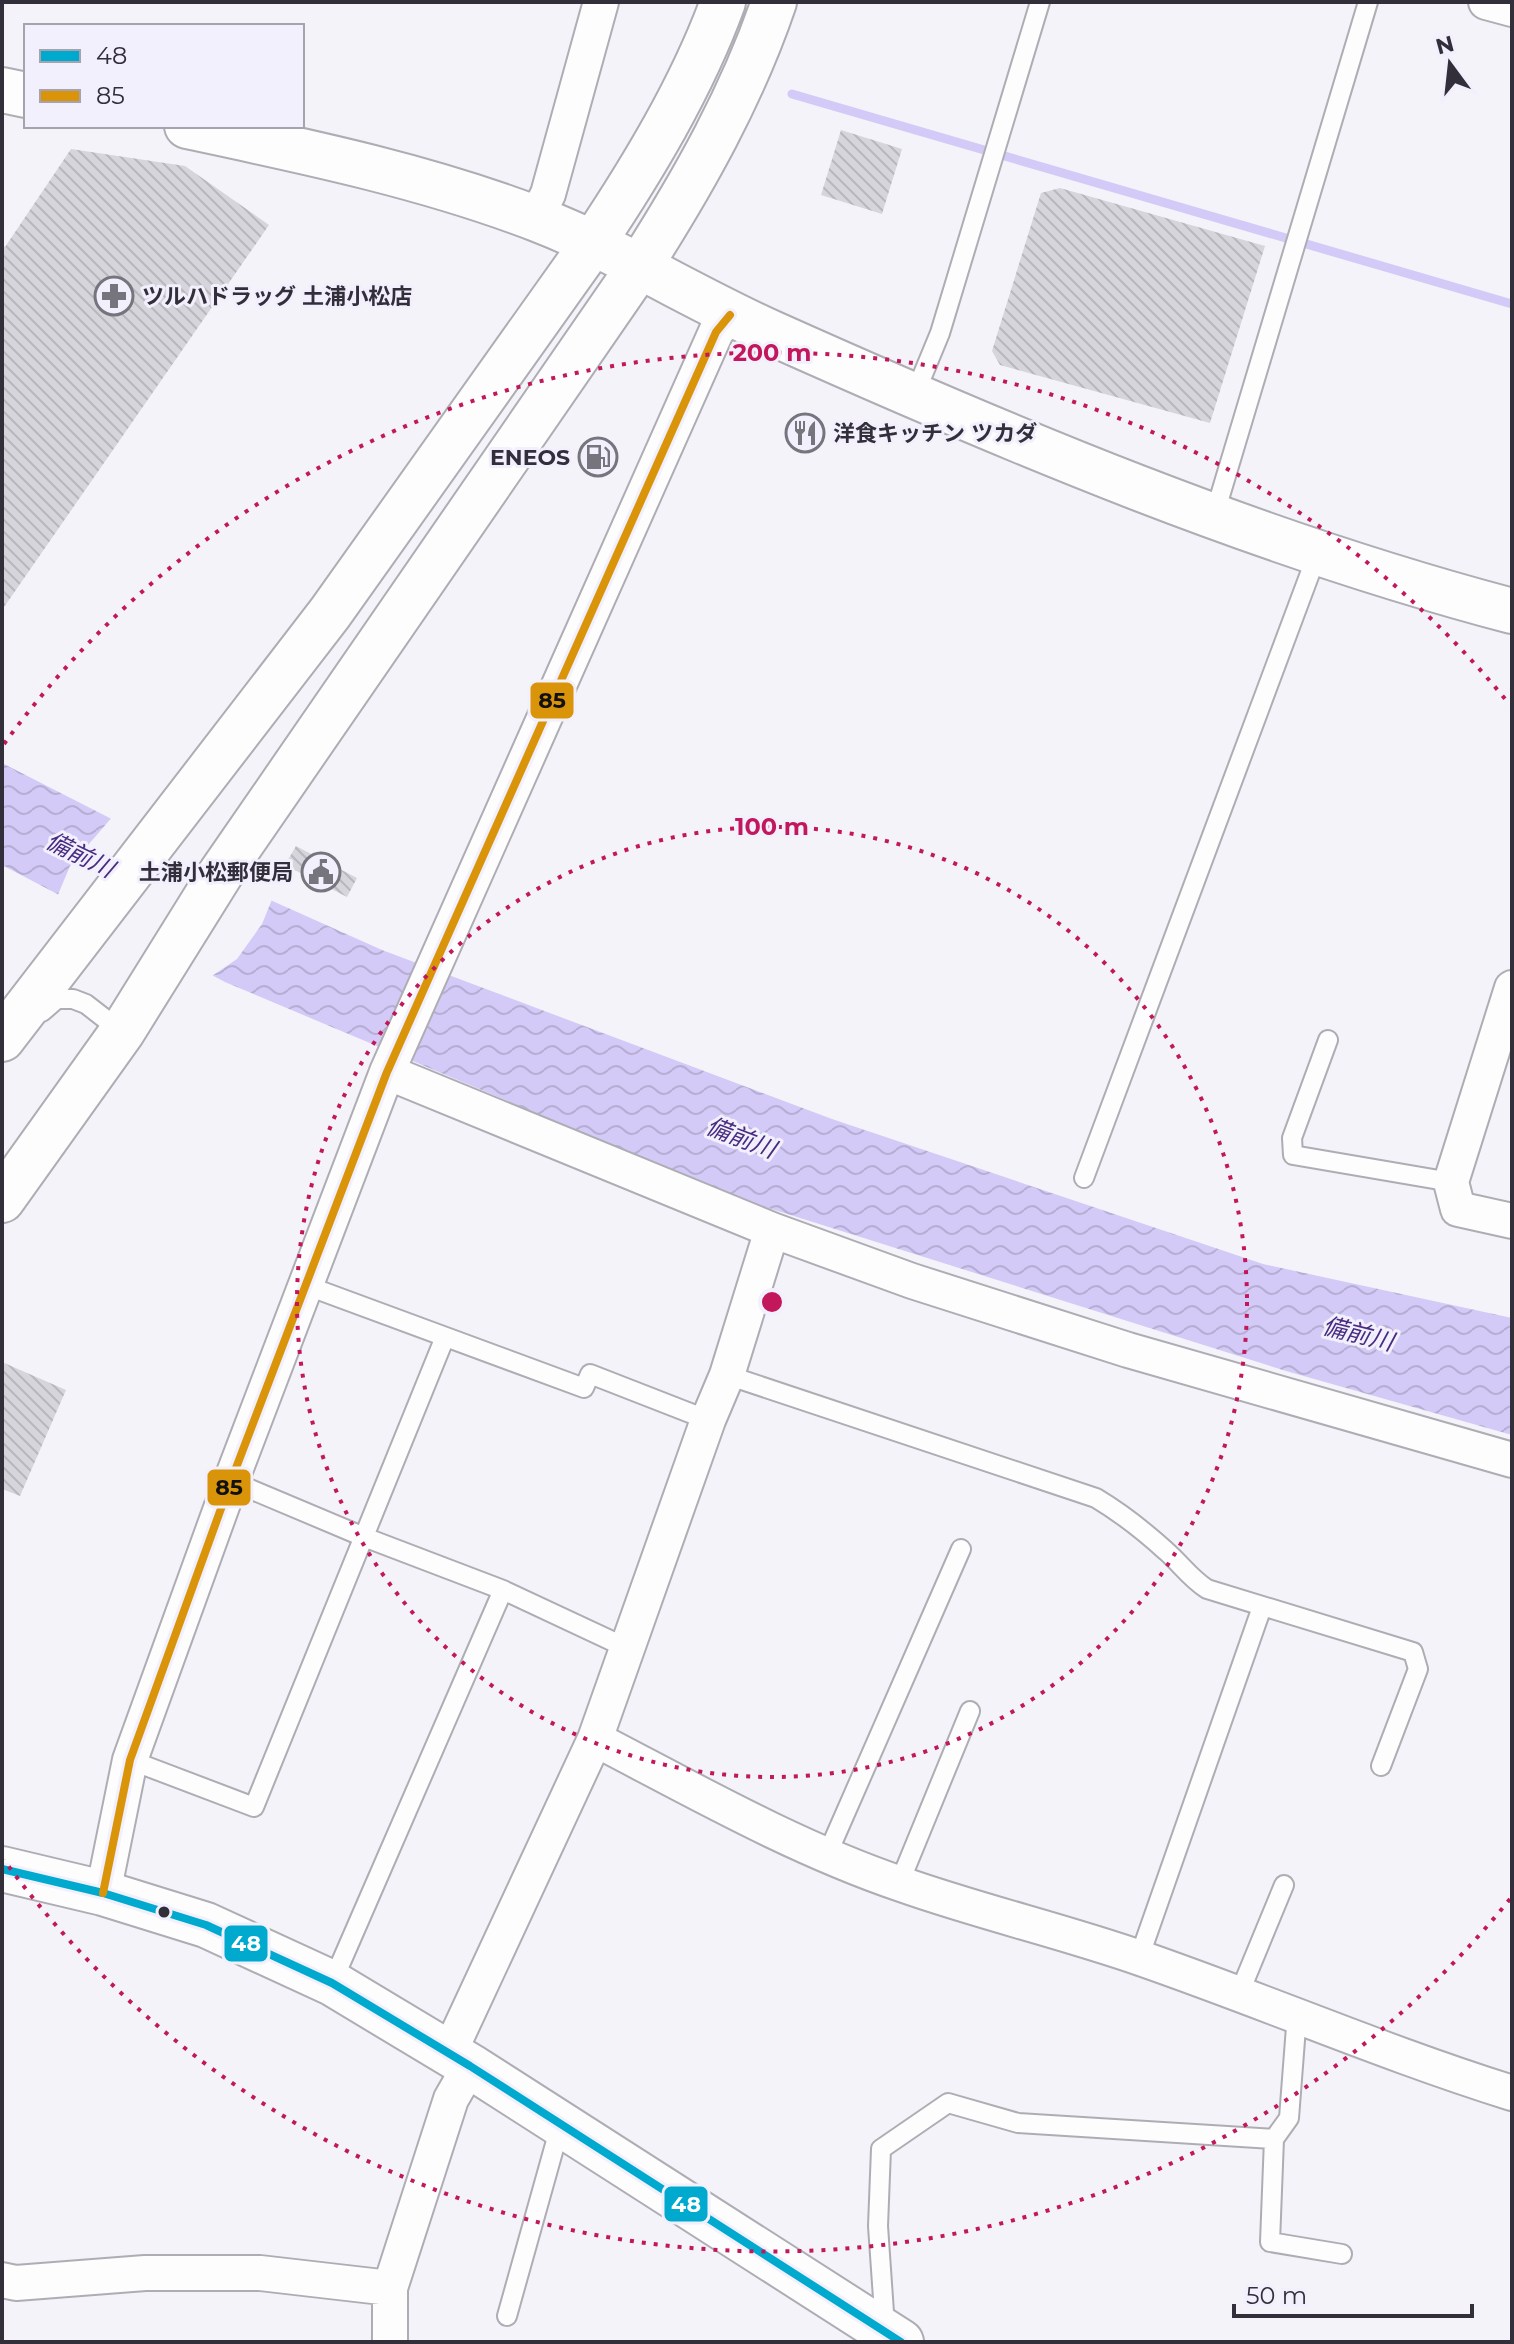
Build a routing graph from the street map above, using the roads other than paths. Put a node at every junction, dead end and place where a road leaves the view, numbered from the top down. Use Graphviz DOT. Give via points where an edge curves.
graph roads {
  1 [pos="601,2"];
  2 [pos="723,2"];
  3 [pos="774,2"];
  4 [pos="1040,2"];
  5 [pos="1368,2"];
  6 [pos="1486,2"];
  7 [pos="1512,9"];
  8 [pos="2,90"];
  9 [pos="24,95"];
  10 [pos="196,128"];
  11 [pos="535,219"];
  12 [pos="593,243"];
  13 [pos="641,264"];
  14 [pos="730,315"];
  15 [pos="914,396"];
  16 [pos="1214,516"];
  17 [pos="1318,552"];
  18 [pos="1512,611"];
  19 [pos="1512,988"];
  20 [pos="122,1032"];
  21 [pos="2,1039"];
  22 [pos="1328,1040"];
  23 [pos="1502,1054"];
  24 [pos="2,1061"];
  25 [pos="390,1066"];
  26 [pos="1084,1178"];
  27 [pos="1451,1182"];
  28 [pos="2,1200"];
  29 [pos="1512,1221"];
  30 [pos="772,1230"];
  31 [pos="305,1285"];
  32 [pos="445,1337"];
  33 [pos="727,1375"];
  34 [pos="708,1420"];
  35 [pos="1512,1460"];
  36 [pos="231,1481"];
  37 [pos="364,1537"];
  38 [pos="961,1549"];
  39 [pos="503,1590"];
  40 [pos="1262,1607"];
  41 [pos="629,1649"];
  42 [pos="970,1711"];
  43 [pos="595,1739"];
  44 [pos="130,1760"];
  45 [pos="1381,1766"];
  46 [pos="827,1855"];
  47 [pos="2,1869"];
  48 [pos="899,1884"];
  49 [pos="1284,1885"];
  50 [pos="103,1893"];
  51 [pos="1139,1958"];
  52 [pos="332,1983"];
  53 [pos="1239,1994"];
  54 [pos="1297,2014"];
  55 [pos="460,2059"];
  56 [pos="1512,2093"];
  57 [pos="561,2123"];
  58 [pos="1274,2139"];
  59 [pos="1342,2254"];
  60 [pos="2,2280"];
  61 [pos="390,2288"];
  62 [pos="507,2316"];
  63 [pos="893,2337"];
  64 [pos="390,2342"];
  1 -- 11 [label="street" via="548,194"];
  2 -- 12 [label="street" via="691,76"];
  3 -- 13 [label="street" via="705,160"];
  4 -- 15 [label="lane" via="940,333"];
  5 -- 16 [label="lane"];
  6 -- 7 [label="street"];
  8 -- 9 [label="street"];
  10 -- 11 [label="street" via="395,174"];
  11 -- 12 [label="street"];
  12 -- 13 [label="street"];
  12 -- 21 [label="street" via="330,613"];
  13 -- 14 [label="street"];
  13 -- 20 [label="street" via="221,873"];
  14 -- 15 [label="street"];
  14 -- 25 [label="street" via="716,332"];
  15 -- 16 [label="street"];
  16 -- 17 [label="street"];
  17 -- 18 [label="street"];
  17 -- 26 [label="lane"];
  19 -- 23 [label="street"];
  20 -- 24 [label="lane" via="86,1004 57,999"];
  20 -- 28 [label="street"];
  22 -- 27 [label="lane" via="1292,1138 1293,1155"];
  23 -- 27 [label="street"];
  25 -- 30 [label="street"];
  25 -- 31 [label="street"];
  27 -- 29 [label="street" via="1458,1209"];
  30 -- 33 [label="street"];
  30 -- 35 [label="street" via="1128,1350"];
  31 -- 32 [label="lane"];
  31 -- 36 [label="street"];
  32 -- 34 [label="lane" via="584,1388 590,1374"];
  32 -- 37 [label="lane"];
  33 -- 34 [label="street"];
  33 -- 40 [label="lane" via="1096,1498 1169,1553 1190,1578"];
  34 -- 41 [label="street"];
  36 -- 37 [label="lane"];
  36 -- 44 [label="street"];
  37 -- 39 [label="lane"];
  37 -- 44 [label="lane" via="254,1807"];
  38 -- 46 [label="lane"];
  39 -- 41 [label="lane"];
  39 -- 52 [label="lane"];
  40 -- 45 [label="lane" via="1413,1652 1418,1669"];
  40 -- 51 [label="lane"];
  41 -- 43 [label="street"];
  42 -- 48 [label="lane"];
  43 -- 46 [label="street"];
  43 -- 55 [label="street"];
  44 -- 50 [label="street"];
  46 -- 48 [label="street"];
  47 -- 50 [label="street"];
  48 -- 51 [label="street"];
  49 -- 53 [label="lane"];
  50 -- 52 [label="street" via="206,1925"];
  51 -- 53 [label="street"];
  52 -- 55 [label="street"];
  53 -- 54 [label="street"];
  54 -- 56 [label="street" via="1406,2060"];
  54 -- 58 [label="lane" via="1289,2118"];
  55 -- 57 [label="street"];
  55 -- 61 [label="street"];
  57 -- 62 [label="lane"];
  57 -- 63 [label="street"];
  58 -- 59 [label="lane" via="1270,2242"];
  58 -- 63 [label="lane" via="1018,2123 948,2103 881,2149 878,2226"];
  60 -- 61 [label="street" via="260,2273"];
  61 -- 64 [label="street"];
}
